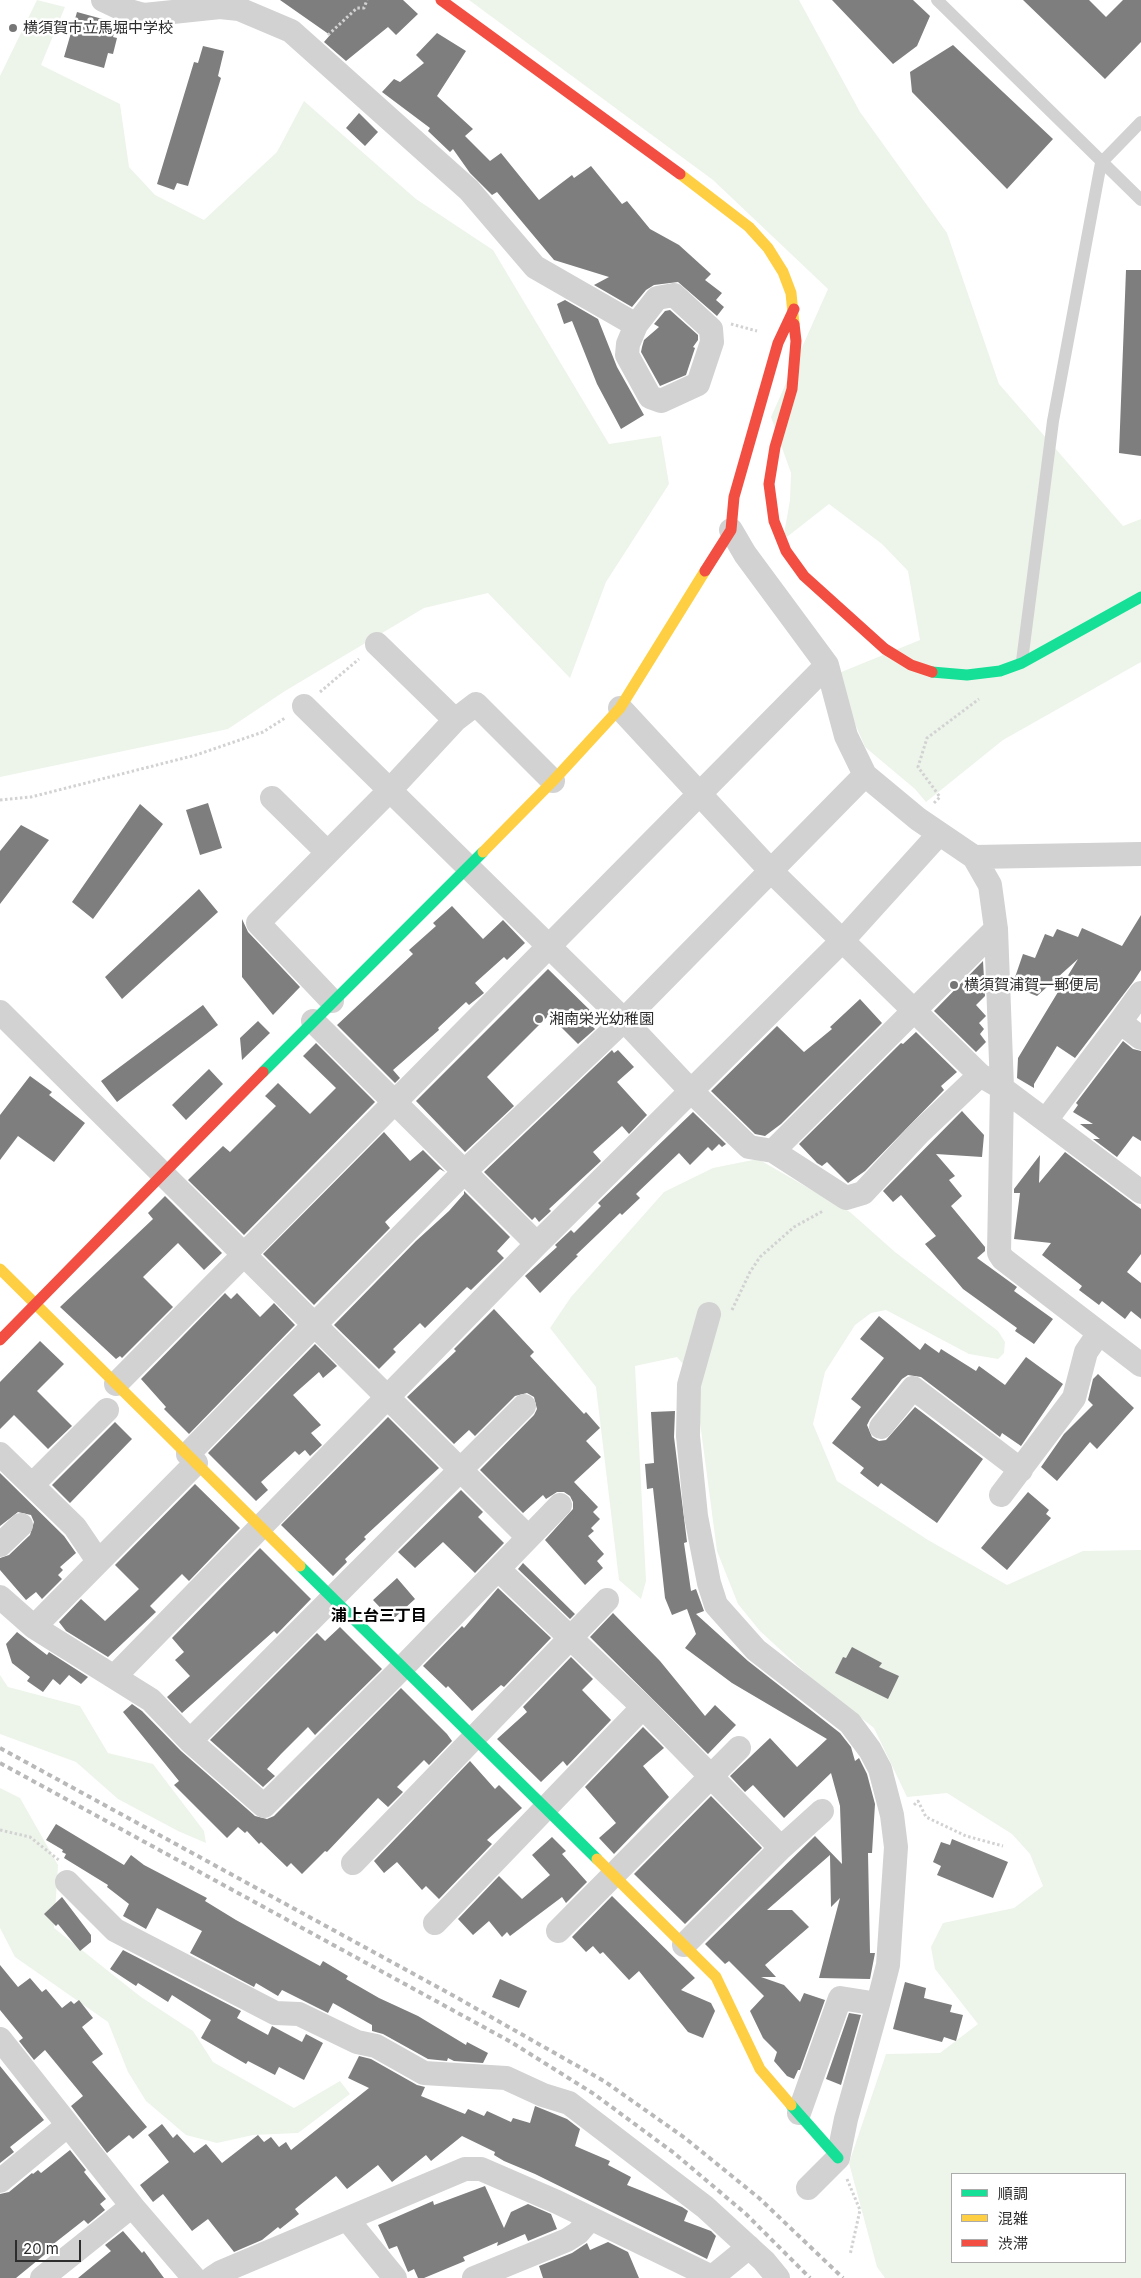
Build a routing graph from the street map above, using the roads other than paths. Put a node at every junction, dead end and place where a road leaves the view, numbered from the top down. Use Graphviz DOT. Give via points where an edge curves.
graph roads {
  1 [pos="103,0"];
  2 [pos="441,0"];
  3 [pos="937,0"];
  4 [pos="1141,122"];
  5 [pos="1101,163"];
  6 [pos="1141,200"];
  7 [pos="794,309"];
  8 [pos="636,325"];
  9 [pos="731,530"];
  10 [pos="1141,597"];
  11 [pos="377,644"];
  12 [pos="1022,663"];
  13 [pos="827,665"];
  14 [pos="304,706"];
  15 [pos="620,708"];
  16 [pos="455,720"];
  17 [pos="865,775"];
  18 [pos="553,781"];
  19 [pos="390,790"];
  20 [pos="700,795"];
  21 [pos="272,798"];
  22 [pos="938,834"];
  23 [pos="327,852"];
  24 [pos="1141,854"];
  25 [pos="974,857"];
  26 [pos="468,866"];
  27 [pos="771,871"];
  28 [pos="996,929"];
  29 [pos="843,940"];
  30 [pos="549,947"];
  31 [pos="1141,993"];
  32 [pos="332,1001"];
  33 [pos="915,1011"];
  34 [pos="0,1012"];
  35 [pos="624,1020"];
  36 [pos="313,1021"];
  37 [pos="1120,1022"];
  38 [pos="1141,1038"];
  39 [pos="980,1075"];
  40 [pos="1002,1088"];
  41 [pos="691,1091"];
  42 [pos="395,1102"];
  43 [pos="1046,1120"];
  44 [pos="773,1151"];
  45 [pos="466,1170"];
  46 [pos="161,1174"];
  47 [pos="1141,1192"];
  48 [pos="537,1244"];
  49 [pos="243,1256"];
  50 [pos="0,1269"];
  51 [pos="35,1303"];
  52 [pos="709,1314"];
  53 [pos="314,1324"];
  54 [pos="1099,1333"];
  55 [pos="0,1340"];
  56 [pos="1141,1365"];
  57 [pos="116,1384"];
  58 [pos="387,1397"];
  59 [pos="524,1406"];
  60 [pos="107,1410"];
  61 [pos="881,1427"];
  62 [pos="0,1454"];
  63 [pos="192,1458"];
  64 [pos="460,1470"];
  65 [pos="1021,1470"];
  66 [pos="32,1485"];
  67 [pos="1001,1495"];
  68 [pos="560,1505"];
  69 [pos="21,1525"];
  70 [pos="260,1526"];
  71 [pos="528,1537"];
  72 [pos="0,1545"];
  73 [pos="98,1561"];
  74 [pos="498,1568"];
  75 [pos="332,1597"];
  76 [pos="0,1598"];
  77 [pos="607,1600"];
  78 [pos="34,1627"];
  79 [pos="571,1639"];
  80 [pos="403,1667"];
  81 [pos="114,1677"];
  82 [pos="643,1707"];
  83 [pos="473,1736"];
  84 [pos="190,1741"];
  85 [pos="740,1748"];
  86 [pos="711,1777"];
  87 [pos="546,1808"];
  88 [pos="822,1811"];
  89 [pos="781,1848"];
  90 [pos="353,1863"];
  91 [pos="615,1876"];
  92 [pos="68,1882"];
  93 [pos="435,1923"];
  94 [pos="558,1931"];
  95 [pos="684,1946"];
  96 [pos="878,2004"];
  97 [pos="3,2048"];
  98 [pos="799,2113"];
  99 [pos="68,2125"];
  100 [pos="838,2158"];
  101 [pos="0,2181"];
  102 [pos="808,2188"];
  103 [pos="132,2206"];
  104 [pos="347,2219"];
  105 [pos="590,2219"];
  106 [pos="749,2247"];
  107 [pos="42,2278"];
  108 [pos="194,2278"];
  109 [pos="212,2278"];
  110 [pos="395,2278"];
  111 [pos="474,2278"];
  112 [pos="712,2278"];
  113 [pos="778,2278"];
  1 -- 8 [label="street" via="144,15 220,7 239,10 291,31 469,190 535,267"];
  2 -- 7 [label="street" via="749,228 768,248 783,272"];
  3 -- 5 [label="lane"];
  4 -- 5 [label="lane"];
  5 -- 6 [label="lane"];
  5 -- 12 [label="lane" via="1053,421"];
  7 -- 9 [label="street" via="778,343 736,488"];
  7 -- 12 [label="street" via="796,341 792,389 775,447 769,484 774,521 786,551 804,576 885,649 911,665 935,673 967,676 1000,672"];
  9 -- 13 [label="street"];
  9 -- 15 [label="street"];
  10 -- 12 [label="street"];
  11 -- 16 [label="street"];
  13 -- 17 [label="street" via="846,736"];
  13 -- 20 [label="street"];
  14 -- 19 [label="street"];
  15 -- 18 [label="street"];
  15 -- 20 [label="street"];
  16 -- 18 [label="street" via="476,704"];
  16 -- 19 [label="street"];
  17 -- 22 [label="street"];
  17 -- 27 [label="street"];
  18 -- 26 [label="street"];
  19 -- 23 [label="street"];
  19 -- 26 [label="street"];
  20 -- 27 [label="street"];
  20 -- 30 [label="street"];
  21 -- 23 [label="street"];
  22 -- 25 [label="street"];
  22 -- 29 [label="street"];
  23 -- 32 [label="street" via="258,923"];
  24 -- 25 [label="street"];
  25 -- 28 [label="street" via="990,885"];
  26 -- 30 [label="street"];
  26 -- 32 [label="street"];
  27 -- 29 [label="street"];
  27 -- 35 [label="street"];
  28 -- 33 [label="street"];
  28 -- 40 [label="street"];
  29 -- 33 [label="street"];
  29 -- 41 [label="street"];
  30 -- 35 [label="street"];
  30 -- 42 [label="street"];
  31 -- 37 [label="street"];
  32 -- 36 [label="street"];
  33 -- 39 [label="street"];
  33 -- 44 [label="street"];
  34 -- 46 [label="street"];
  35 -- 41 [label="street"];
  35 -- 45 [label="street"];
  36 -- 42 [label="street"];
  36 -- 46 [label="street"];
  37 -- 38 [label="street"];
  37 -- 43 [label="street"];
  39 -- 40 [label="street"];
  39 -- 44 [label="street" via="863,1193 846,1198"];
  40 -- 43 [label="street"];
  40 -- 54 [label="street" via="999,1253"];
  41 -- 44 [label="street" via="749,1147"];
  41 -- 48 [label="street"];
  42 -- 45 [label="street"];
  42 -- 49 [label="street"];
  43 -- 47 [label="street"];
  45 -- 48 [label="street"];
  45 -- 53 [label="street"];
  46 -- 49 [label="street"];
  46 -- 51 [label="street"];
  48 -- 58 [label="street"];
  49 -- 53 [label="street"];
  49 -- 57 [label="street"];
  50 -- 51 [label="street"];
  51 -- 55 [label="street"];
  51 -- 57 [label="street"];
  52 -- 96 [label="street" via="689,1384 688,1436 694,1500 708,1583 716,1605 732,1625 775,1666 850,1723 880,1769 892,1815 896,1847 888,1965"];
  53 -- 58 [label="street"];
  53 -- 63 [label="street"];
  54 -- 56 [label="street"];
  54 -- 65 [label="street" via="1086,1352 1074,1398"];
  57 -- 63 [label="street"];
  58 -- 64 [label="street"];
  58 -- 70 [label="street"];
  59 -- 64 [label="street"];
  60 -- 66 [label="street"];
  61 -- 65 [label="street" via="913,1388"];
  62 -- 66 [label="street"];
  63 -- 70 [label="street"];
  63 -- 73 [label="street"];
  64 -- 71 [label="street"];
  64 -- 75 [label="street"];
  65 -- 67 [label="street"];
  66 -- 73 [label="street" via="75,1527"];
  68 -- 71 [label="street"];
  69 -- 72 [label="street"];
  70 -- 75 [label="street"];
  70 -- 81 [label="street"];
  71 -- 74 [label="street"];
  73 -- 78 [label="street"];
  74 -- 79 [label="street"];
  74 -- 80 [label="street"];
  75 -- 80 [label="street"];
  75 -- 84 [label="street"];
  76 -- 78 [label="street"];
  77 -- 79 [label="street"];
  78 -- 81 [label="street"];
  79 -- 82 [label="street"];
  79 -- 83 [label="street"];
  80 -- 83 [label="street"];
  80 -- 84 [label="street" via="264,1806"];
  81 -- 84 [label="street" via="151,1700"];
  82 -- 86 [label="street"];
  82 -- 87 [label="street"];
  83 -- 87 [label="street"];
  83 -- 90 [label="street"];
  85 -- 86 [label="street"];
  86 -- 89 [label="street"];
  86 -- 91 [label="street"];
  87 -- 91 [label="street"];
  87 -- 93 [label="street"];
  88 -- 89 [label="street"];
  89 -- 95 [label="street"];
  91 -- 94 [label="street"];
  91 -- 95 [label="street"];
  92 -- 106 [label="street" via="115,1930 275,2013 299,2014 357,2042 376,2046 424,2073 506,2078 543,2095 569,2102 705,2207"];
  95 -- 98 [label="street" via="716,1977 760,2069"];
  96 -- 98 [label="street" via="840,1998"];
  96 -- 100 [label="street"];
  97 -- 99 [label="street"];
  98 -- 100 [label="street"];
  99 -- 101 [label="street"];
  99 -- 103 [label="street"];
  100 -- 102 [label="street"];
  103 -- 107 [label="street"];
  103 -- 108 [label="street"];
  104 -- 105 [label="street" via="465,2168 481,2169"];
  104 -- 109 [label="street"];
  104 -- 110 [label="street"];
  105 -- 111 [label="street" via="567,2240"];
  105 -- 112 [label="street"];
  106 -- 112 [label="street"];
  106 -- 113 [label="street"];
}
